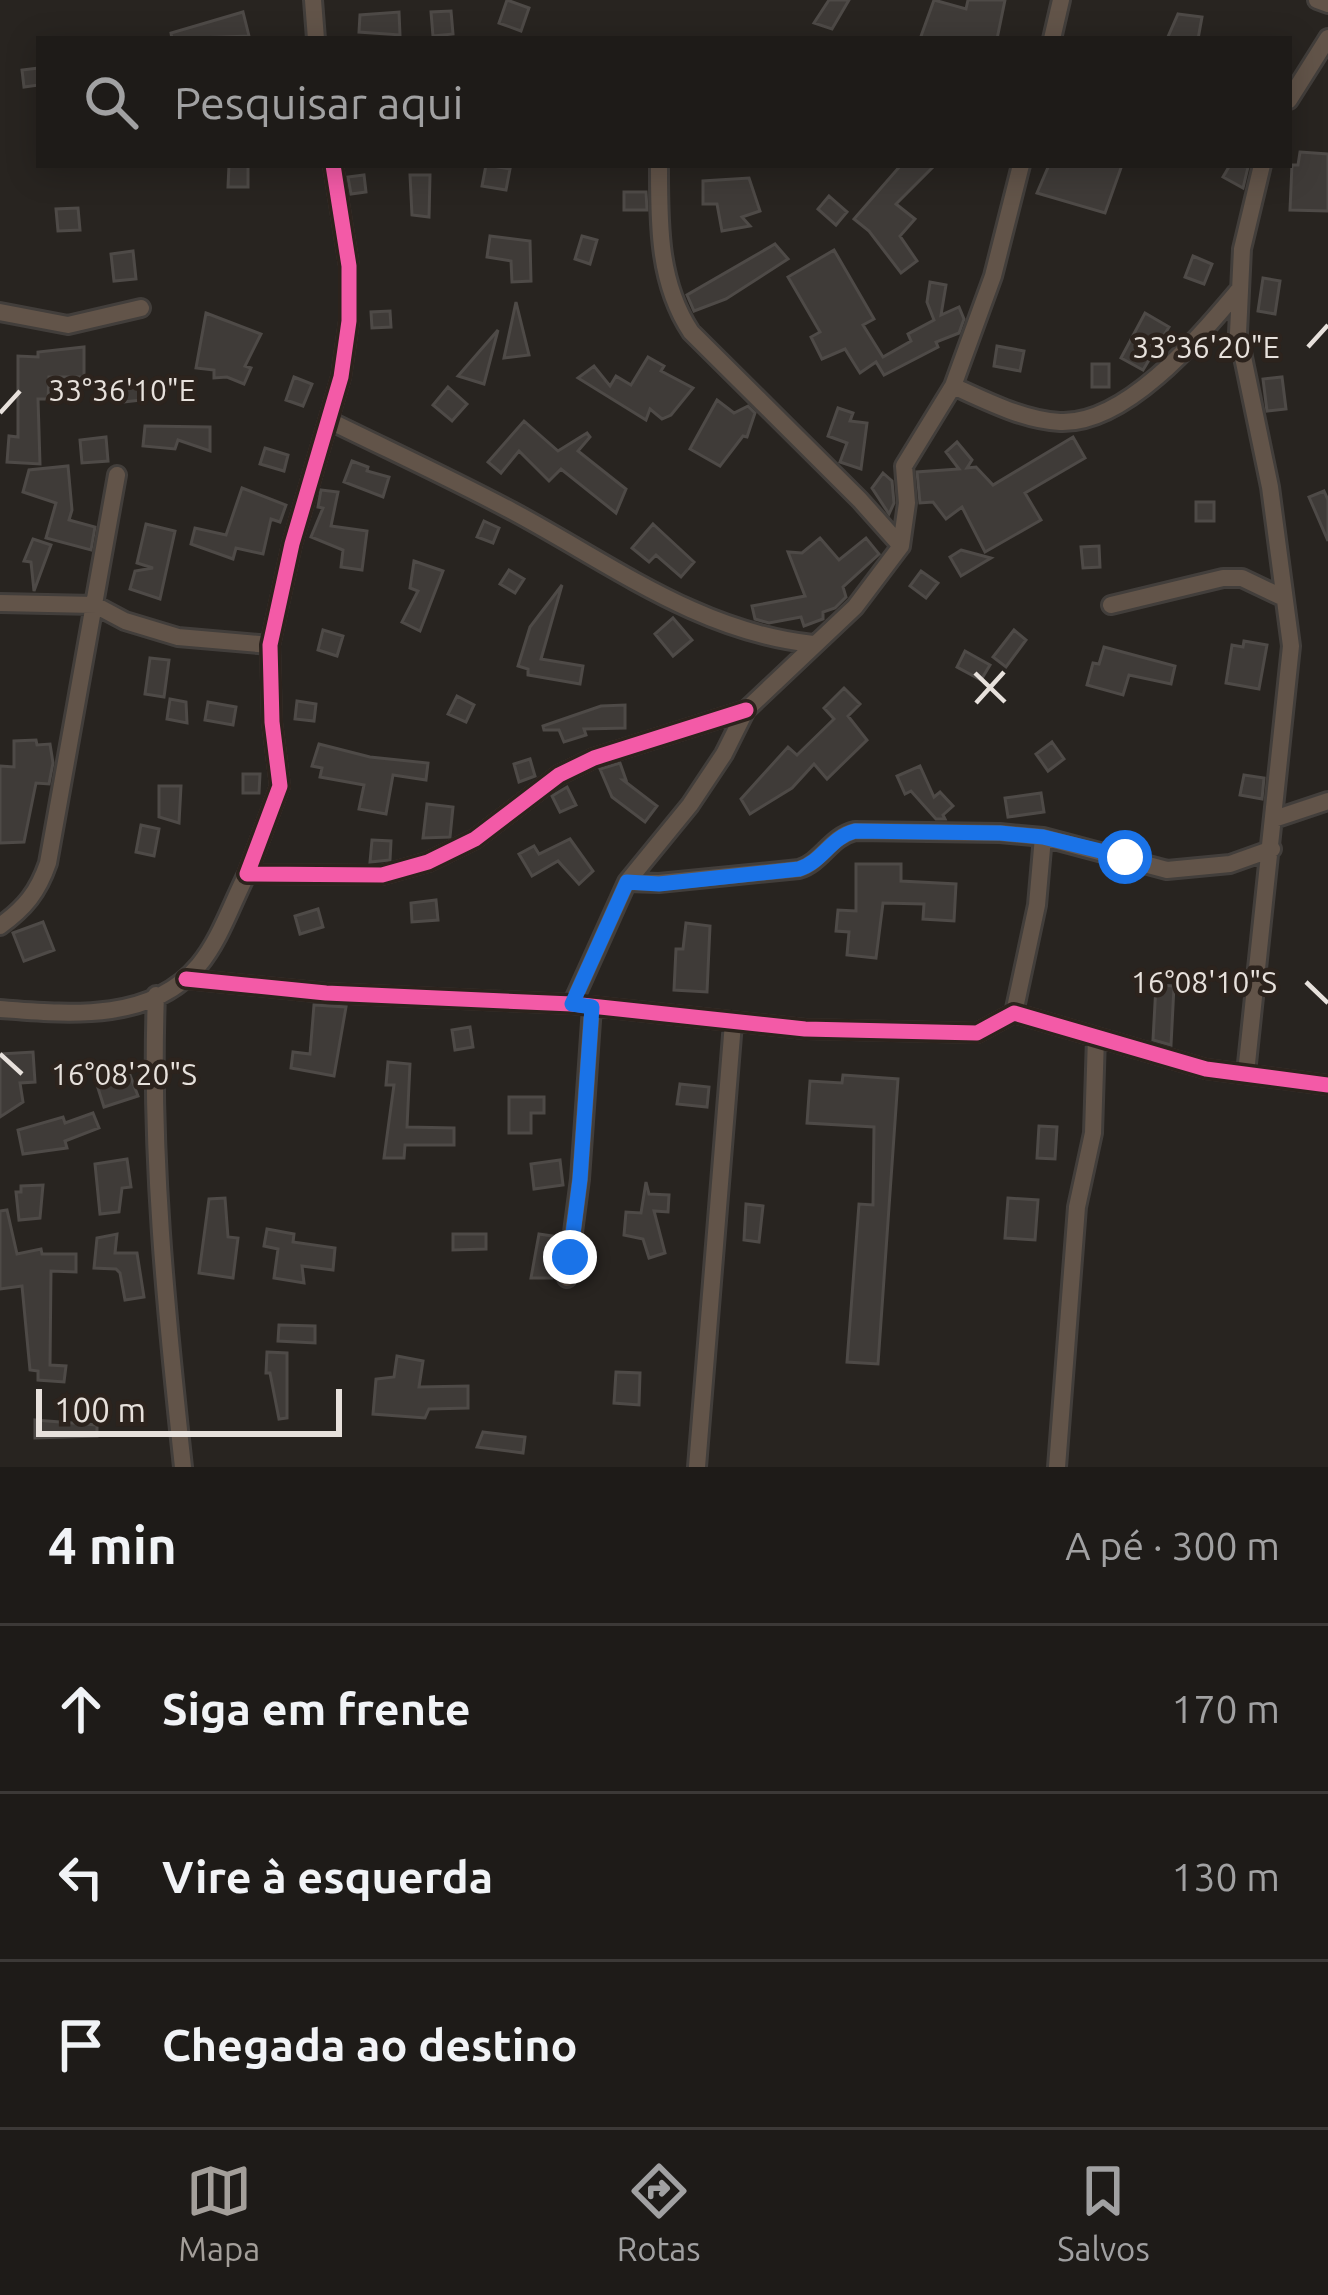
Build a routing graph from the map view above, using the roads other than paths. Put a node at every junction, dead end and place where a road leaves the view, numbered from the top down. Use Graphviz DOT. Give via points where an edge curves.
graph roads {
  1 [pos="313,0"];
  2 [pos="1061,0"];
  3 [pos="1317,0"];
  4 [pos="1328,4"];
  5 [pos="316,36"];
  6 [pos="1053,36"];
  7 [pos="1328,38"];
  8 [pos="1292,95"];
  9 [pos="333,168"];
  10 [pos="658,168"];
  11 [pos="1020,168"];
  12 [pos="1261,168"];
  13 [pos="1238,290"];
  14 [pos="141,308"];
  15 [pos="0,311"];
  16 [pos="953,386"];
  17 [pos="330,421"];
  18 [pos="117,475"];
  19 [pos="901,546"];
  20 [pos="1284,598"];
  21 [pos="0,602"];
  22 [pos="95,605"];
  23 [pos="1111,605"];
  24 [pos="813,644"];
  25 [pos="270,645"];
  26 [pos="746,710"];
  27 [pos="1328,801"];
  28 [pos="1274,819"];
  29 [pos="1043,837"];
  30 [pos="1272,849"];
  31 [pos="247,874"];
  32 [pos="627,882"];
  33 [pos="0,926"];
  34 [pos="186,979"];
  35 [pos="156,995"];
  36 [pos="572,1004"];
  37 [pos="592,1007"];
  38 [pos="0,1009"];
  39 [pos="1014,1013"];
  40 [pos="733,1023"];
  41 [pos="1096,1037"];
  42 [pos="1246,1073"];
  43 [pos="1328,1085"];
  44 [pos="567,1278"];
  45 [pos="183,1467"];
  46 [pos="697,1467"];
  47 [pos="1057,1467"];
  1 -- 5 [label="street"];
  2 -- 6 [label="street"];
  3 -- 4 [label="street"];
  7 -- 8 [label="street"];
  9 -- 17 [label="street" via="349,321"];
  10 -- 19 [label="street" via="673,305"];
  11 -- 16 [label="street"];
  12 -- 13 [label="street"];
  13 -- 16 [label="street" via="1129,399 1094,416 1034,418"];
  13 -- 20 [label="street" via="1238,333"];
  14 -- 15 [label="street" via="68,326"];
  16 -- 19 [label="street" via="904,466"];
  17 -- 24 [label="street" via="694,614"];
  17 -- 25 [label="street"];
  18 -- 22 [label="street"];
  19 -- 24 [label="street" via="855,607"];
  20 -- 23 [label="street" via="1223,578"];
  20 -- 28 [label="street" via="1291,655"];
  21 -- 22 [label="street"];
  22 -- 25 [label="street" via="178,638"];
  22 -- 33 [label="street" via="48,862 24,909"];
  24 -- 26 [label="street"];
  25 -- 31 [label="street" via="280,786"];
  26 -- 31 [label="street" via="594,758 428,862 382,875"];
  26 -- 32 [label="street" via="690,805"];
  27 -- 28 [label="street"];
  28 -- 30 [label="street"];
  29 -- 30 [label="street" via="1167,870 1230,864"];
  29 -- 32 [label="street" via="855,831 799,869"];
  29 -- 39 [label="street"];
  30 -- 42 [label="street"];
  31 -- 34 [label="street"];
  32 -- 36 [label="street"];
  34 -- 35 [label="street"];
  34 -- 36 [label="street"];
  35 -- 38 [label="street" via="82,1015"];
  35 -- 45 [label="street" via="164,1285"];
  36 -- 37 [label="street"];
  37 -- 40 [label="street"];
  37 -- 44 [label="street"];
  39 -- 40 [label="street" via="977,1033"];
  39 -- 41 [label="street"];
  40 -- 46 [label="street"];
  41 -- 42 [label="street"];
  41 -- 47 [label="street"];
  42 -- 43 [label="street"];
}
